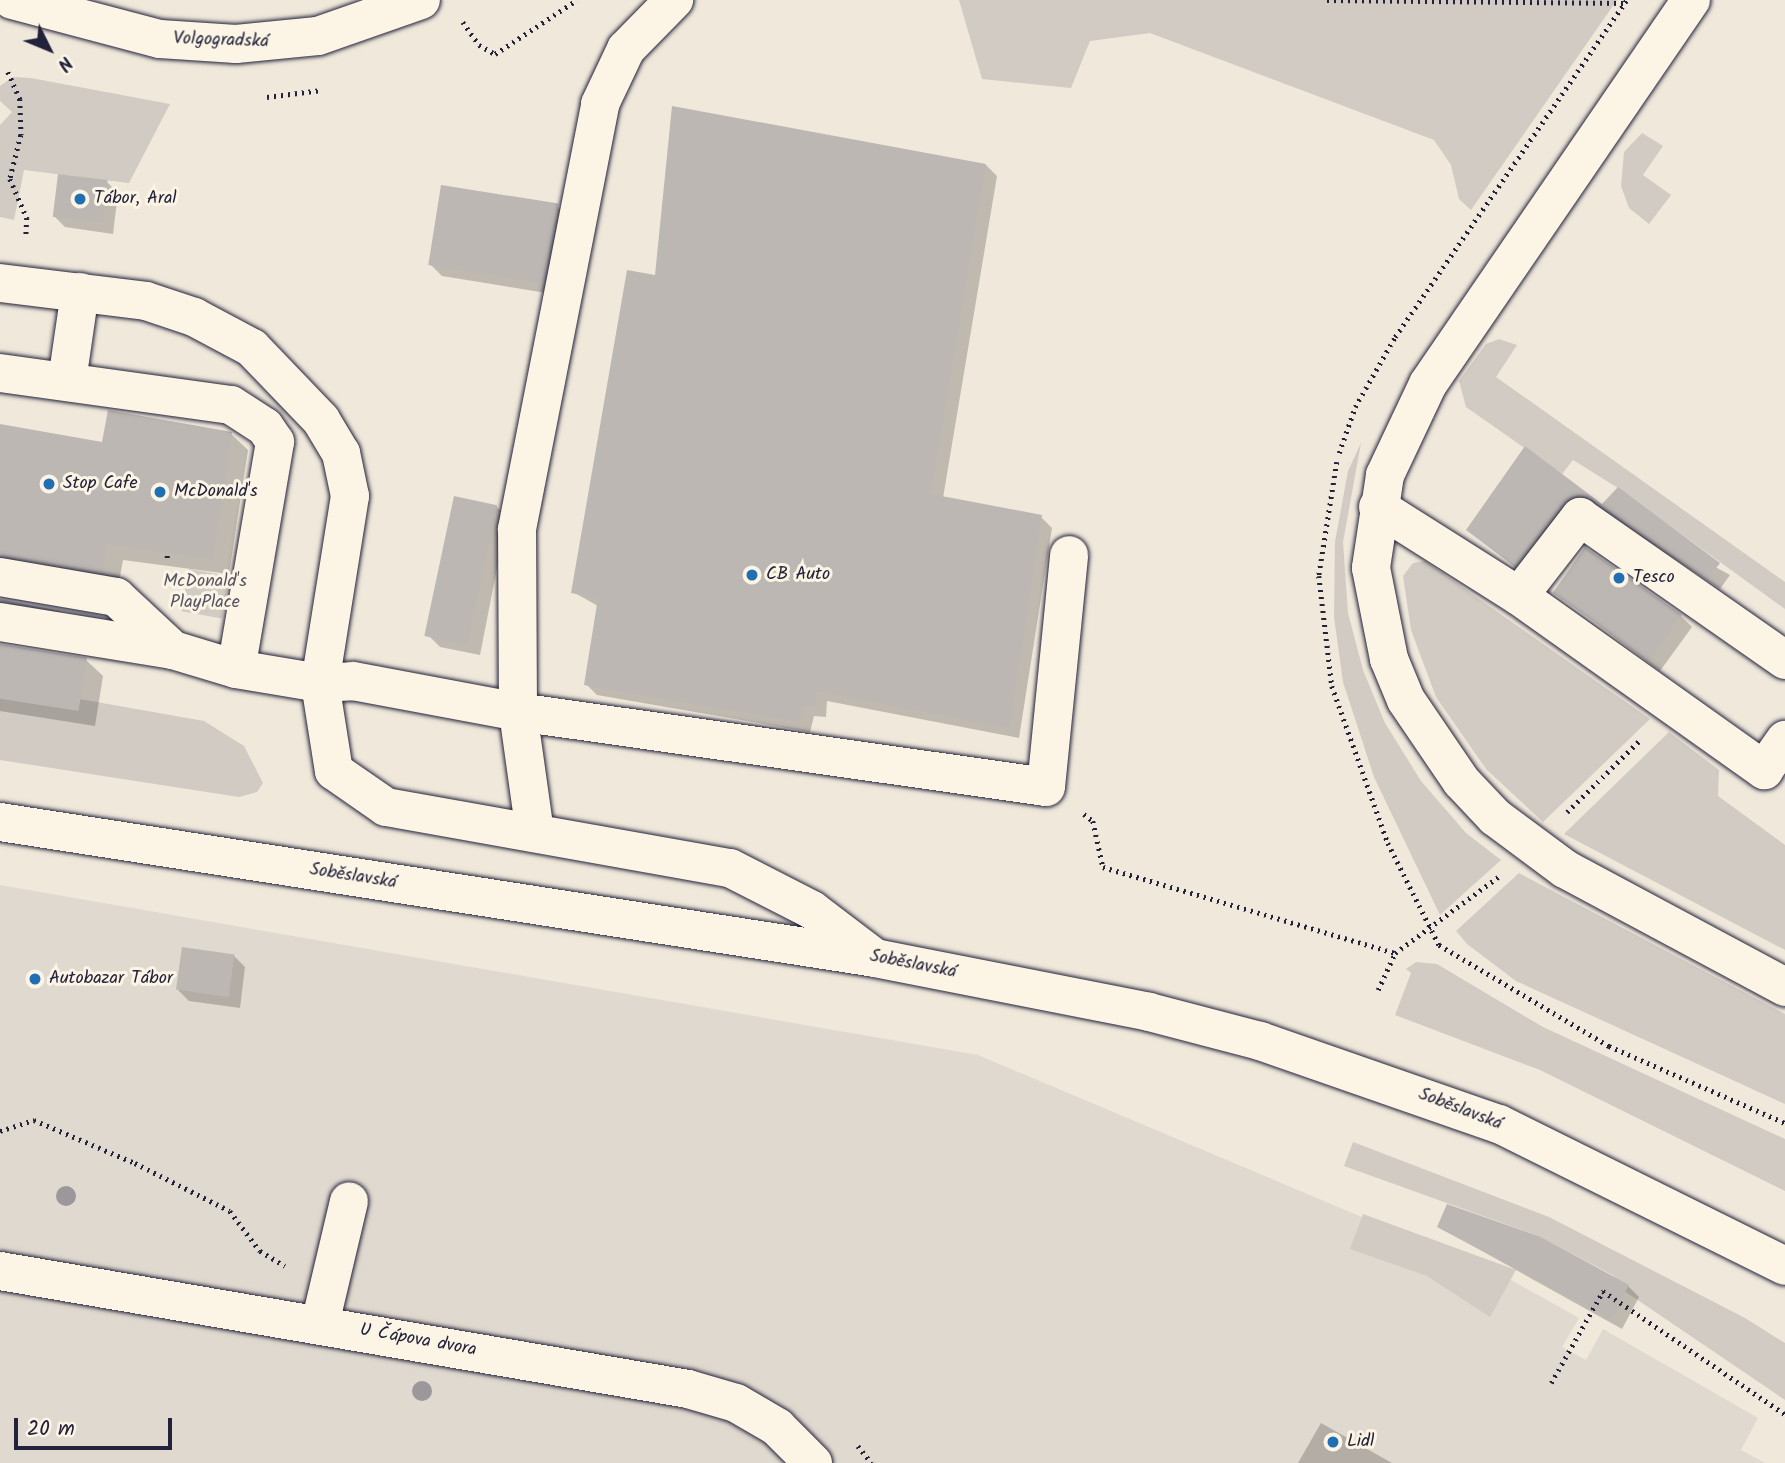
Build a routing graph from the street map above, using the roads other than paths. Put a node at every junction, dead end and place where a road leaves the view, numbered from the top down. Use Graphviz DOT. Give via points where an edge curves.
graph roads {
  1 [pos="421,0"];
  2 [pos="674,0"];
  3 [pos="1691,0"];
  4 [pos="10,9"];
  5 [pos="0,283"];
  6 [pos="80,292"];
  7 [pos="0,373"];
  8 [pos="67,381"];
  9 [pos="1378,507"];
  10 [pos="1069,555"];
  11 [pos="0,577"];
  12 [pos="1519,596"];
  13 [pos="0,622"];
  14 [pos="173,650"];
  15 [pos="1785,660"];
  16 [pos="236,669"];
  17 [pos="320,683"];
  18 [pos="518,712"];
  19 [pos="1775,755"];
  20 [pos="0,822"];
  21 [pos="534,833"];
  22 [pos="875,958"];
  23 [pos="1785,986"];
  24 [pos="349,1201"];
  25 [pos="1784,1267"];
  26 [pos="0,1271"];
  27 [pos="320,1324"];
  28 [pos="813,1463"];
  1 -- 4 [label="main road, Volgogradská" via="318,36 236,44 160,39"];
  2 -- 18 [label="main road" via="626,49 600,104 517,529"];
  3 -- 9 [label="main road" via="1428,384 1385,475"];
  5 -- 6 [label="main road"];
  6 -- 8 [label="main road"];
  6 -- 17 [label="main road" via="172,308 231,334 271,366 332,436 349,474 350,496"];
  7 -- 8 [label="main road"];
  8 -- 16 [label="main road" via="231,405 273,436"];
  9 -- 12 [label="main road"];
  9 -- 23 [label="main road" via="1371,568 1390,659 1406,700 1461,781 1565,869"];
  10 -- 18 [label="main road" via="1046,787"];
  11 -- 14 [label="main road" via="116,597"];
  12 -- 15 [label="main road" via="1580,517"];
  12 -- 19 [label="main road"];
  13 -- 14 [label="main road"];
  14 -- 16 [label="main road"];
  16 -- 17 [label="main road"];
  17 -- 18 [label="main road" via="379,685"];
  17 -- 21 [label="main road" via="334,771 362,796 406,816"];
  18 -- 21 [label="main road"];
  20 -- 22 [label="main road, Soběslavská"];
  21 -- 22 [label="main road" via="730,868 812,910"];
  22 -- 25 [label="main road, Soběslavská" via="1149,1012 1407,1090 1585,1162"];
  24 -- 27 [label="main road"];
  26 -- 27 [label="main road, U Čápova dvora"];
  27 -- 28 [label="main road, U Čápova dvora" via="688,1389 736,1404 777,1427"];
}
